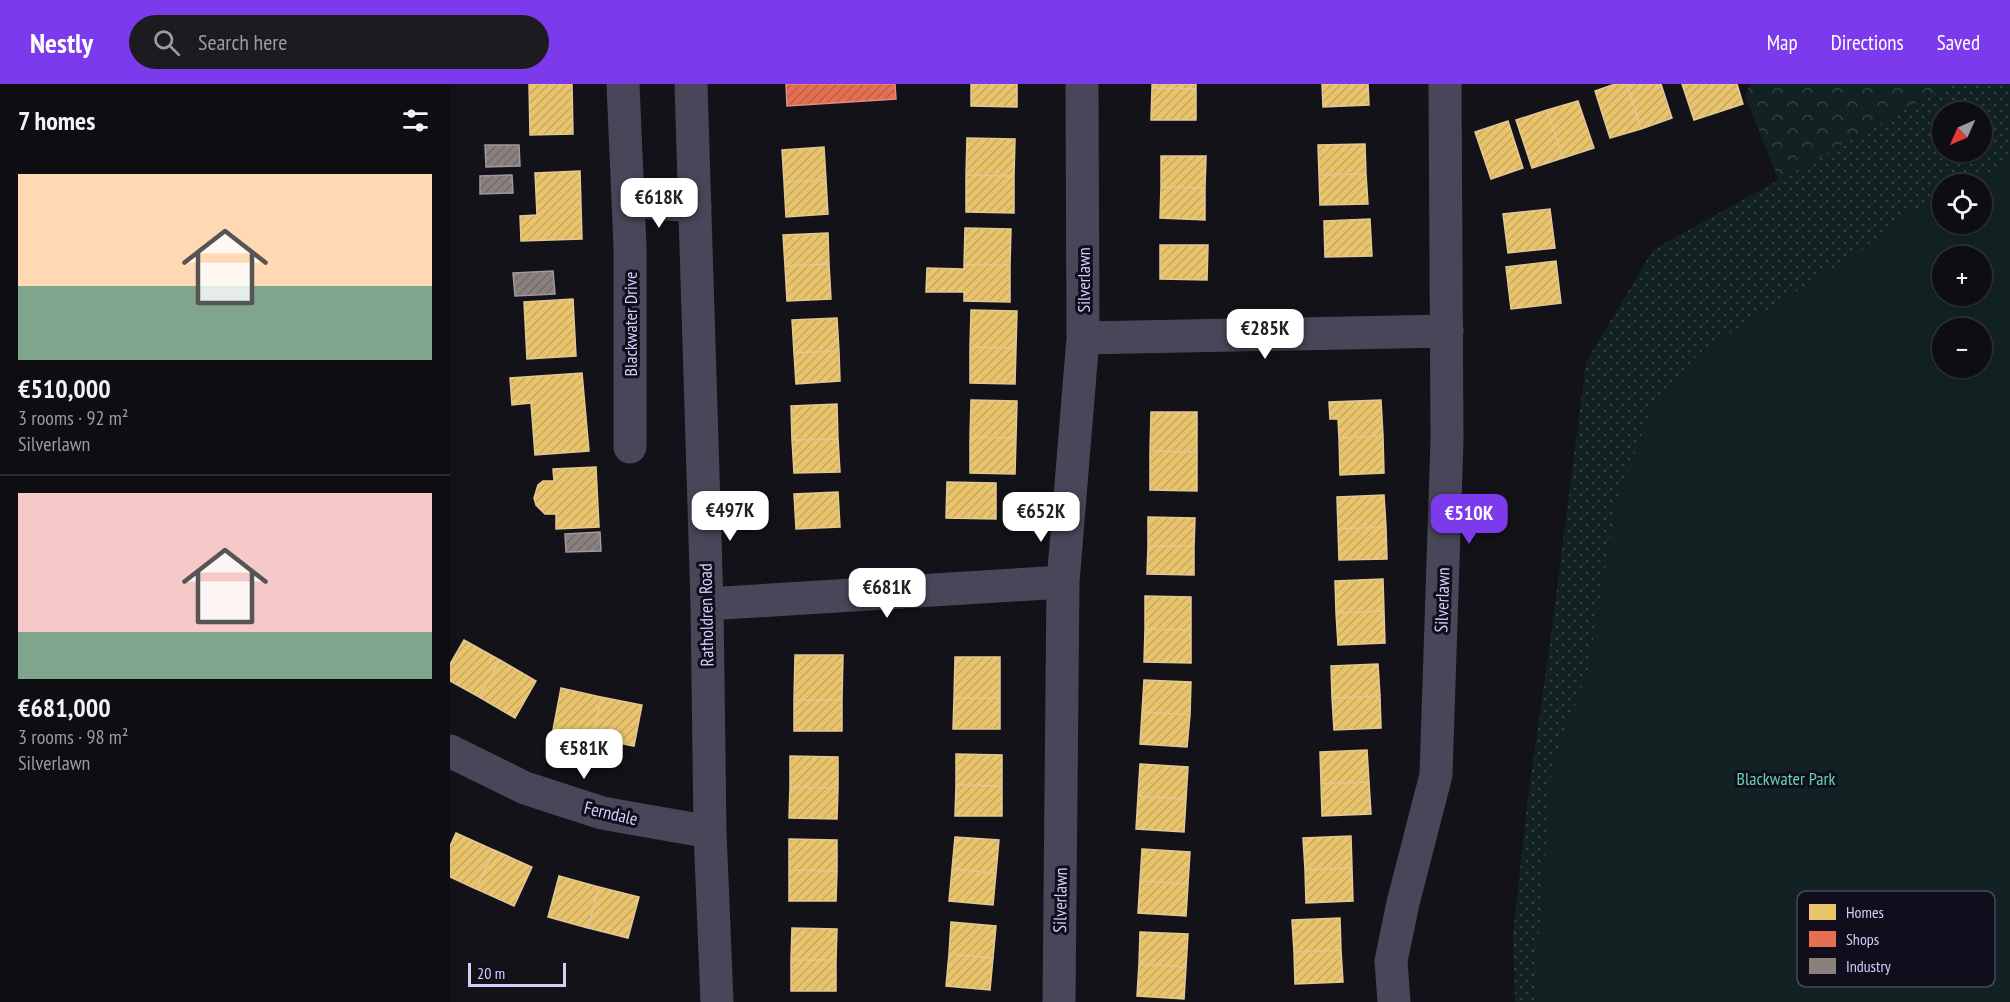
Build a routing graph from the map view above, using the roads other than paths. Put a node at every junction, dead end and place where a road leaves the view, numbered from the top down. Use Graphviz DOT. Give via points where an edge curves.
graph roads {
  1 [pos="623,84"];
  2 [pos="691,84"];
  3 [pos="1082,84"];
  4 [pos="1444,84"];
  5 [pos="628,201"];
  6 [pos="695,206"];
  7 [pos="1446,331"];
  8 [pos="1083,338"];
  9 [pos="630,447"];
  10 [pos="1063,582"];
  11 [pos="707,604"];
  12 [pos="450,751"];
  13 [pos="710,832"];
  14 [pos="717,1002"];
  15 [pos="1059,1002"];
  16 [pos="1394,1002"];
  1 -- 5 [label="street, Blackwater Drive"];
  2 -- 6 [label="street, Ratholdren Road"];
  3 -- 8 [label="street, Silverlawn"];
  4 -- 7 [label="street, Silverlawn"];
  5 -- 6 [label="street"];
  5 -- 9 [label="street, Blackwater Drive"];
  6 -- 11 [label="street, Ratholdren Road"];
  7 -- 8 [label="street"];
  7 -- 16 [label="street, Silverlawn" via="1447,440 1436,775 1391,961"];
  8 -- 10 [label="street, Silverlawn"];
  10 -- 11 [label="street"];
  10 -- 15 [label="street, Silverlawn"];
  11 -- 13 [label="street, Ratholdren Road"];
  12 -- 13 [label="street, Ferndale" via="525,788 602,813"];
  13 -- 14 [label="street, Ratholdren Road"];
}
